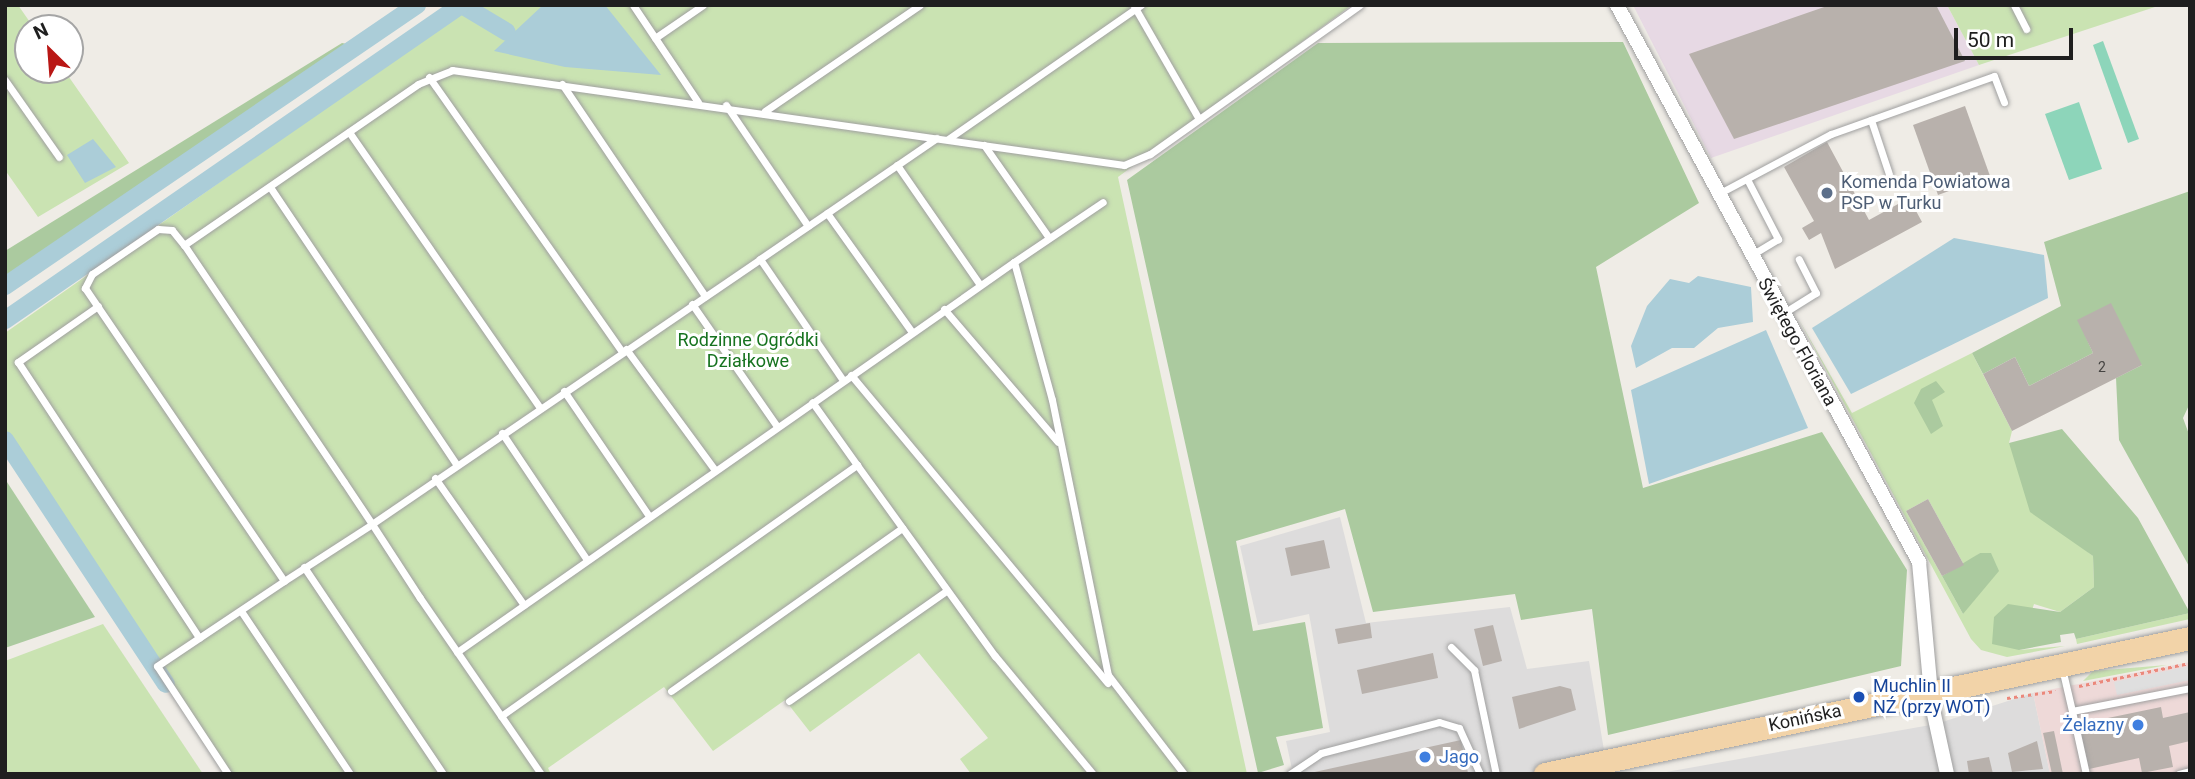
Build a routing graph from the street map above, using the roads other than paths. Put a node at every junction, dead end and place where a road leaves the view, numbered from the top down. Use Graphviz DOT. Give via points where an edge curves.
graph roads {
  1 [pos="633,5"];
  2 [pos="703,5"];
  3 [pos="920,5"];
  4 [pos="1360,5"];
  5 [pos="1617,5"];
  6 [pos="2014,5"];
  7 [pos="1137,6"];
  8 [pos="2026,29"];
  9 [pos="655,38"];
  10 [pos="429,77"];
  11 [pos="5,80"];
  12 [pos="562,84"];
  13 [pos="698,102"];
  14 [pos="2004,102"];
  15 [pos="726,105"];
  16 [pos="765,111"];
  17 [pos="1199,119"];
  18 [pos="1871,120"];
  19 [pos="349,132"];
  20 [pos="937,138"];
  21 [pos="948,139"];
  22 [pos="984,145"];
  23 [pos="59,157"];
  24 [pos="897,165"];
  25 [pos="1889,174"];
  26 [pos="1747,179"];
  27 [pos="270,187"];
  28 [pos="1718,195"];
  29 [pos="1103,202"];
  30 [pos="827,213"];
  31 [pos="808,226"];
  32 [pos="1049,238"];
  33 [pos="184,245"];
  34 [pos="1750,255"];
  35 [pos="760,259"];
  36 [pos="1798,259"];
  37 [pos="1014,262"];
  38 [pos="980,285"];
  39 [pos="705,296"];
  40 [pos="692,304"];
  41 [pos="98,306"];
  42 [pos="944,309"];
  43 [pos="1781,314"];
  44 [pos="912,332"];
  45 [pos="624,350"];
  46 [pos="851,374"];
  47 [pos="843,380"];
  48 [pos="564,391"];
  49 [pos="812,402"];
  50 [pos="540,408"];
  51 [pos="776,425"];
  52 [pos="502,433"];
  53 [pos="1058,442"];
  54 [pos="456,464"];
  55 [pos="857,465"];
  56 [pos="713,469"];
  57 [pos="435,478"];
  58 [pos="649,516"];
  59 [pos="372,524"];
  60 [pos="902,528"];
  61 [pos="587,560"];
  62 [pos="304,567"];
  63 [pos="284,581"];
  64 [pos="946,591"];
  65 [pos="524,604"];
  66 [pos="241,611"];
  67 [pos="199,638"];
  68 [pos="2190,638"];
  69 [pos="1451,647"];
  70 [pos="457,652"];
  71 [pos="2061,665"];
  72 [pos="2190,688"];
  73 [pos="1114,690"];
  74 [pos="671,691"];
  75 [pos="1932,692"];
  76 [pos="789,701"];
  77 [pos="2072,711"];
  78 [pos="501,716"];
  79 [pos="2190,771"];
  80 [pos="228,774"];
  81 [pos="350,774"];
  82 [pos="443,774"];
  83 [pos="541,774"];
  84 [pos="1093,774"];
  85 [pos="1184,774"];
  86 [pos="1290,774"];
  87 [pos="1480,774"];
  88 [pos="1496,774"];
  89 [pos="1545,774"];
  90 [pos="1947,774"];
  91 [pos="2086,774"];
  92 [pos="2179,774"];
  1 -- 9 [label="lane"];
  2 -- 9 [label="lane"];
  3 -- 16 [label="lane"];
  4 -- 17 [label="lane"];
  5 -- 28 [label="street, Świętego Floriana"];
  6 -- 8 [label="lane"];
  7 -- 17 [label="lane"];
  7 -- 21 [label="lane"];
  9 -- 13 [label="lane"];
  10 -- 12 [label="lane" via="452,70"];
  10 -- 19 [label="lane"];
  10 -- 45 [label="lane"];
  11 -- 23 [label="lane"];
  12 -- 13 [label="lane"];
  12 -- 39 [label="lane"];
  13 -- 15 [label="lane"];
  14 -- 18 [label="lane" via="1994,76"];
  15 -- 16 [label="lane"];
  15 -- 31 [label="lane"];
  16 -- 20 [label="lane"];
  17 -- 22 [label="lane" via="1124,165"];
  18 -- 25 [label="lane"];
  18 -- 26 [label="lane"];
  19 -- 27 [label="lane"];
  19 -- 50 [label="lane"];
  20 -- 21 [label="lane"];
  20 -- 24 [label="lane"];
  21 -- 22 [label="lane"];
  22 -- 32 [label="lane"];
  24 -- 30 [label="lane"];
  24 -- 38 [label="lane"];
  26 -- 28 [label="lane"];
  26 -- 34 [label="lane" via="1778,239"];
  27 -- 33 [label="lane"];
  27 -- 54 [label="lane"];
  28 -- 34 [label="street, Świętego Floriana"];
  29 -- 32 [label="lane"];
  30 -- 31 [label="lane"];
  30 -- 44 [label="lane"];
  31 -- 35 [label="lane"];
  32 -- 37 [label="lane"];
  33 -- 41 [label="lane" via="172,230 158,229 92,274 85,288"];
  33 -- 59 [label="lane"];
  34 -- 43 [label="street, Świętego Floriana"];
  35 -- 39 [label="lane"];
  35 -- 47 [label="lane"];
  36 -- 43 [label="lane" via="1816,293"];
  37 -- 38 [label="lane"];
  37 -- 53 [label="lane"];
  38 -- 42 [label="lane"];
  39 -- 40 [label="lane"];
  40 -- 45 [label="lane"];
  40 -- 51 [label="lane"];
  41 -- 63 [label="lane"];
  41 -- 67 [label="lane" via="18,362"];
  42 -- 44 [label="lane"];
  42 -- 53 [label="lane"];
  43 -- 75 [label="street, Świętego Floriana" via="1919,562"];
  44 -- 46 [label="lane"];
  45 -- 48 [label="lane"];
  45 -- 56 [label="lane"];
  46 -- 47 [label="lane"];
  46 -- 73 [label="lane"];
  47 -- 49 [label="lane"];
  48 -- 50 [label="lane"];
  48 -- 58 [label="lane"];
  49 -- 51 [label="lane"];
  49 -- 55 [label="lane"];
  50 -- 52 [label="lane"];
  51 -- 56 [label="lane"];
  52 -- 54 [label="lane"];
  52 -- 61 [label="lane"];
  53 -- 73 [label="lane"];
  54 -- 57 [label="lane"];
  55 -- 60 [label="lane"];
  55 -- 78 [label="lane"];
  56 -- 58 [label="lane"];
  57 -- 59 [label="lane"];
  57 -- 65 [label="lane"];
  58 -- 61 [label="lane"];
  59 -- 62 [label="lane"];
  59 -- 70 [label="lane"];
  60 -- 64 [label="lane"];
  60 -- 74 [label="lane"];
  61 -- 65 [label="lane"];
  62 -- 63 [label="lane"];
  62 -- 82 [label="lane"];
  63 -- 66 [label="lane"];
  64 -- 76 [label="lane"];
  64 -- 84 [label="lane"];
  65 -- 70 [label="lane"];
  66 -- 67 [label="lane"];
  66 -- 81 [label="lane"];
  67 -- 80 [label="lane" via="157,666"];
  68 -- 71 [label="main road, Konińska"];
  69 -- 88 [label="lane" via="1474,670"];
  70 -- 78 [label="lane"];
  71 -- 75 [label="main road, Konińska"];
  71 -- 77 [label="lane"];
  72 -- 77 [label="lane"];
  73 -- 85 [label="lane"];
  75 -- 89 [label="main road, Konińska"];
  75 -- 90 [label="street, Świętego Floriana"];
  77 -- 91 [label="lane"];
  78 -- 83 [label="lane"];
  79 -- 92 [label="lane"];
  86 -- 87 [label="lane" via="1321,752 1438,722 1459,728"];
}
